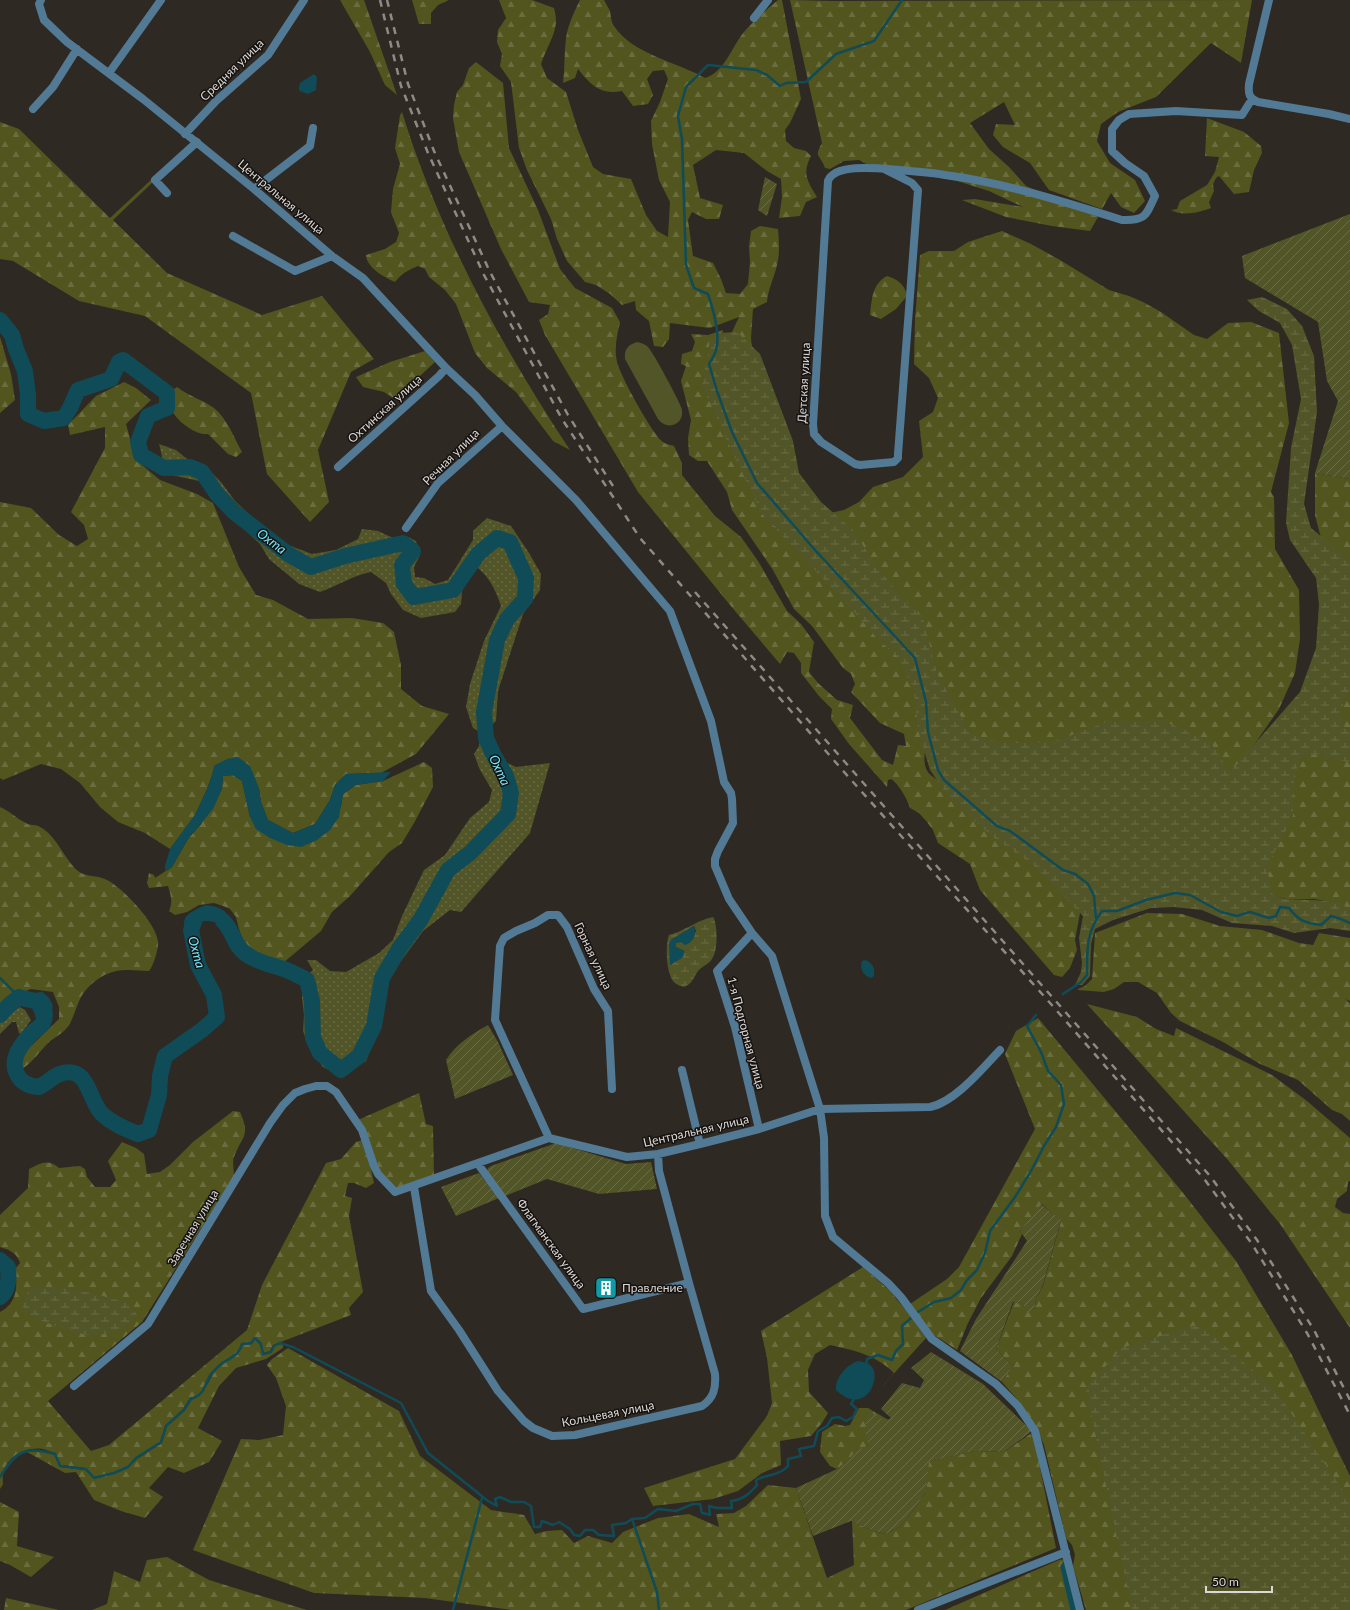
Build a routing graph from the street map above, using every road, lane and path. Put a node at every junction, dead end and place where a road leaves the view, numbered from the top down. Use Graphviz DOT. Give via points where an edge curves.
graph roads {
  1 [pos="41,0"];
  2 [pos="161,0"];
  3 [pos="304,0"];
  4 [pos="768,0"];
  5 [pos="1269,0"];
  6 [pos="754,18"];
  7 [pos="77,49"];
  8 [pos="108,73"];
  9 [pos="1252,99"];
  10 [pos="33,109"];
  11 [pos="1350,120"];
  12 [pos="313,128"];
  13 [pos="185,134"];
  14 [pos="197,142"];
  15 [pos="884,169"];
  16 [pos="254,190"];
  17 [pos="167,193"];
  18 [pos="233,236"];
  19 [pos="332,256"];
  20 [pos="446,368"];
  21 [pos="502,426"];
  22 [pos="338,467"];
  23 [pos="406,528"];
  24 [pos="752,933"];
  25 [pos="1000,1050"];
  26 [pos="682,1070"];
  27 [pos="612,1089"];
  28 [pos="820,1109"];
  29 [pos="759,1128"];
  30 [pos="549,1138"];
  31 [pos="700,1144"];
  32 [pos="658,1154"];
  33 [pos="478,1164"];
  34 [pos="414,1186"];
  35 [pos="689,1283"];
  36 [pos="74,1386"];
  37 [pos="1066,1552"];
  38 [pos="918,1610"];
  39 [pos="1080,1610"];
  1 -- 7 [label="street, Центральная улица" via="39,4 44,20"];
  2 -- 8 [label="street"];
  3 -- 13 [label="street, Средняя улица" via="268,55 216,101"];
  4 -- 6 [label="street"];
  5 -- 9 [label="street" via="1249,84 1248,93"];
  7 -- 8 [label="street, Центральная улица"];
  7 -- 10 [label="street" via="53,87"];
  8 -- 13 [label="street, Центральная улица"];
  9 -- 11 [label="street"];
  9 -- 15 [label="street" via="1242,115 1176,111 1129,114 1119,120 1112,129 1112,151 1144,176 1156,196 1146,214 1136,221 1122,220 1005,187 946,175"];
  12 -- 16 [label="street" via="310,146"];
  13 -- 14 [label="street, Центральная улица"];
  14 -- 16 [label="street, Центральная улица"];
  14 -- 17 [label="street" via="155,180"];
  15 -- 15 [label="street, Детская улица" via="912,183 918,190 898,458 894,462 860,465 821,442 814,434 828,181 831,176 844,170"];
  16 -- 19 [label="street, Центральная улица"];
  18 -- 19 [label="street" via="295,271"];
  19 -- 20 [label="street, Центральная улица" via="363,278"];
  20 -- 21 [label="street, Центральная улица"];
  20 -- 22 [label="street, Охтинская улица"];
  21 -- 23 [label="street, Речная улица" via="438,483"];
  21 -- 24 [label="street, Центральная улица" via="576,500 670,612 711,721 724,782 731,793 733,823 718,851 715,866 729,899"];
  24 -- 28 [label="street, Центральная улица" via="772,956"];
  24 -- 29 [label="street, 1-я Подгорная улица" via="717,971 735,1027"];
  25 -- 28 [label="street, Центральная улица" via="969,1084 938,1105"];
  26 -- 31 [label="street"];
  27 -- 30 [label="street, Горная улица" via="608,1011 594,989 567,927 558,916 548,915 504,938 500,946 495,1020"];
  28 -- 29 [label="street, Центральная улица"];
  28 -- 37 [label="street, Центральная улица" via="824,1138 824,1216 833,1237 888,1284 932,1339 996,1384 1025,1416 1035,1431"];
  29 -- 31 [label="street, Центральная улица"];
  30 -- 32 [label="street, Центральная улица" via="627,1157"];
  30 -- 33 [label="street"];
  31 -- 32 [label="street, Центральная улица"];
  32 -- 35 [label="street, Кольцевая улица" via="659,1171"];
  33 -- 34 [label="street"];
  33 -- 35 [label="street, Флагманская улица" via="583,1309"];
  34 -- 35 [label="street, Кольцевая улица" via="431,1291 498,1391 524,1421 552,1436 583,1433 702,1406 708,1402 716,1385 715,1374"];
  34 -- 36 [label="street, Заречная улица" via="395,1192 378,1174 362,1130 336,1092 327,1086 316,1086 295,1093 270,1123 148,1324"];
  37 -- 38 [label="street"];
  37 -- 39 [label="street, Центральная улица"];
}
